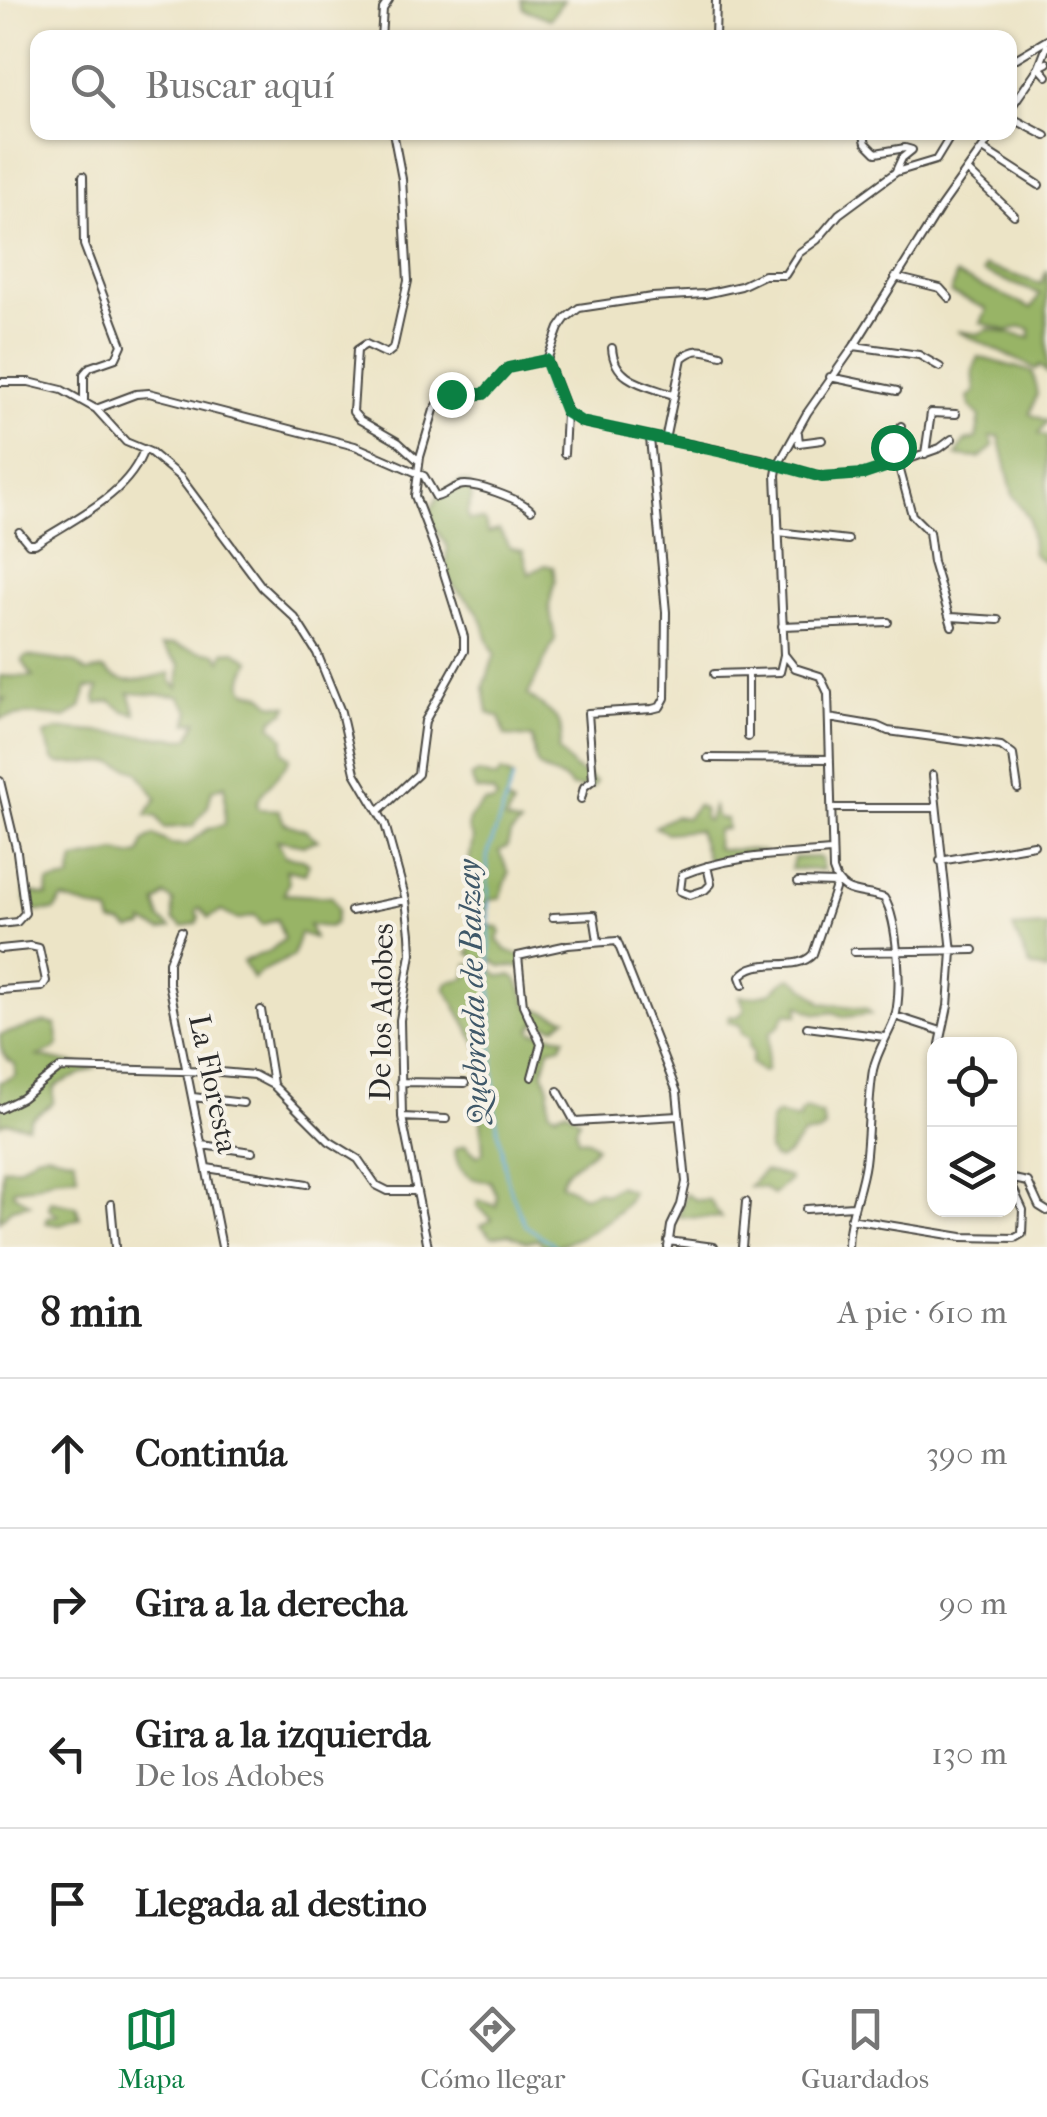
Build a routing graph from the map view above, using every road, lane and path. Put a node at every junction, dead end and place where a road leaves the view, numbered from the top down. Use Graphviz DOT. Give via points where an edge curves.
graph roads {
  1 [pos="389,0"];
  2 [pos="716,0"];
  3 [pos="382,30"];
  4 [pos="715,30"];
  5 [pos="1047,43"];
  6 [pos="1017,58"];
  7 [pos="1043,65"];
  8 [pos="1047,76"];
  9 [pos="1017,100"];
  10 [pos="1017,121"];
  11 [pos="1046,136"];
  12 [pos="394,140"];
  13 [pos="865,140"];
  14 [pos="948,140"];
  15 [pos="989,140"];
  16 [pos="983,149"];
  17 [pos="966,170"];
  18 [pos="896,172"];
  19 [pos="83,176"];
  20 [pos="1039,184"];
  21 [pos="1014,215"];
  22 [pos="895,276"];
  23 [pos="949,298"];
  24 [pos="854,346"];
  25 [pos="612,348"];
  26 [pos="721,355"];
  27 [pos="542,360"];
  28 [pos="940,366"];
  29 [pos="830,377"];
  30 [pos="0,382"];
  31 [pos="897,392"];
  32 [pos="673,395"];
  33 [pos="84,402"];
  34 [pos="96,408"];
  35 [pos="566,412"];
  36 [pos="956,414"];
  37 [pos="799,426"];
  38 [pos="901,426"];
  39 [pos="650,438"];
  40 [pos="664,440"];
  41 [pos="822,440"];
  42 [pos="886,440"];
  43 [pos="952,440"];
  44 [pos="144,449"];
  45 [pos="564,454"];
  46 [pos="924,454"];
  47 [pos="419,461"];
  48 [pos="896,461"];
  49 [pos="778,464"];
  50 [pos="416,473"];
  51 [pos="531,510"];
  52 [pos="19,532"];
  53 [pos="778,532"];
  54 [pos="848,540"];
  55 [pos="998,620"];
  56 [pos="888,622"];
  57 [pos="782,626"];
  58 [pos="784,654"];
  59 [pos="714,674"];
  60 [pos="748,674"];
  61 [pos="829,718"];
  62 [pos="748,737"];
  63 [pos="708,758"];
  64 [pos="830,759"];
  65 [pos="933,775"];
  66 [pos="0,782"];
  67 [pos="1018,789"];
  68 [pos="580,799"];
  69 [pos="831,808"];
  70 [pos="935,808"];
  71 [pos="379,812"];
  72 [pos="1034,845"];
  73 [pos="832,852"];
  74 [pos="940,861"];
  75 [pos="707,866"];
  76 [pos="798,882"];
  77 [pos="837,883"];
  78 [pos="406,900"];
  79 [pos="352,912"];
  80 [pos="553,917"];
  81 [pos="0,924"];
  82 [pos="181,931"];
  83 [pos="598,941"];
  84 [pos="0,949"];
  85 [pos="974,950"];
  86 [pos="854,952"];
  87 [pos="952,952"];
  88 [pos="897,953"];
  89 [pos="743,985"];
  90 [pos="0,990"];
  91 [pos="261,1010"];
  92 [pos="895,1016"];
  93 [pos="807,1027"];
  94 [pos="941,1031"];
  95 [pos="884,1037"];
  96 [pos="941,1037"];
  97 [pos="188,1070"];
  98 [pos="532,1077"];
  99 [pos="400,1082"];
  100 [pos="465,1084"];
  101 [pos="272,1085"];
  102 [pos="558,1091"];
  103 [pos="193,1097"];
  104 [pos="242,1103"];
  105 [pos="0,1109"];
  106 [pos="678,1116"];
  107 [pos="402,1117"];
  108 [pos="446,1119"];
  109 [pos="202,1145"];
  110 [pos="252,1152"];
  111 [pos="207,1168"];
  112 [pos="307,1184"];
  113 [pos="414,1191"];
  114 [pos="746,1202"];
  115 [pos="111,1204"];
  116 [pos="853,1206"];
  117 [pos="806,1209"];
  118 [pos="1047,1211"];
  119 [pos="850,1219"];
  120 [pos="668,1244"];
  121 [pos="115,1247"];
  122 [pos="222,1247"];
  123 [pos="428,1247"];
  124 [pos="714,1247"];
  125 [pos="742,1247"];
  126 [pos="848,1247"];
  1 -- 3 [label="street"];
  2 -- 4 [label="street"];
  5 -- 6 [label="street"];
  5 -- 7 [label="street"];
  7 -- 8 [label="street"];
  7 -- 9 [label="street"];
  10 -- 11 [label="street"];
  12 -- 47 [label="street" via="408,287 390,353 366,344 357,350 353,412"];
  13 -- 18 [label="street" via="876,153 912,150"];
  14 -- 18 [label="street" via="936,160"];
  15 -- 16 [label="street"];
  16 -- 17 [label="street"];
  16 -- 20 [label="street"];
  17 -- 21 [label="street"];
  17 -- 22 [label="street"];
  18 -- 27 [label="street" via="839,214 799,253 786,276 764,275 705,294 579,308"];
  19 -- 33 [label="street" via="84,245 122,345 116,358 84,374"];
  22 -- 23 [label="street" via="940,288"];
  22 -- 24 [label="street"];
  24 -- 28 [label="street" via="919,355"];
  24 -- 29 [label="street"];
  25 -- 32 [label="street" via="620,373"];
  26 -- 32 [label="street" via="691,350 682,358"];
  27 -- 35 [label="street"];
  27 -- 47 [label="street" via="508,368 484,394 443,397"];
  29 -- 31 [label="street"];
  29 -- 37 [label="street"];
  30 -- 33 [label="street, De los Adobes" via="48,385"];
  32 -- 40 [label="street"];
  33 -- 34 [label="street, De los Adobes"];
  34 -- 44 [label="street, De los Adobes" via="126,442"];
  34 -- 50 [label="street" via="149,393 344,442"];
  35 -- 39 [label="street"];
  35 -- 45 [label="street"];
  36 -- 46 [label="street" via="931,413"];
  37 -- 41 [label="street" via="799,443"];
  37 -- 49 [label="street"];
  38 -- 48 [label="street"];
  39 -- 40 [label="street"];
  39 -- 68 [label="street" via="666,612 664,703 588,713 594,780"];
  40 -- 49 [label="street"];
  42 -- 48 [label="street"];
  43 -- 46 [label="street"];
  44 -- 52 [label="street" via="124,482 92,507 35,544"];
  44 -- 71 [label="street, De los Adobes" via="180,476 262,587 295,618 317,653 342,712 356,773"];
  46 -- 48 [label="street"];
  47 -- 50 [label="street"];
  48 -- 49 [label="street" via="842,478"];
  48 -- 55 [label="street" via="912,515 929,532 952,622"];
  49 -- 53 [label="street"];
  50 -- 51 [label="street" via="436,497 472,485"];
  50 -- 71 [label="street" via="417,507 465,643 425,722 418,774"];
  53 -- 54 [label="street"];
  53 -- 57 [label="street"];
  56 -- 57 [label="street"];
  57 -- 58 [label="street"];
  58 -- 60 [label="street" via="780,672"];
  58 -- 61 [label="street" via="795,668 823,680"];
  59 -- 60 [label="street"];
  60 -- 62 [label="street"];
  61 -- 64 [label="street"];
  61 -- 67 [label="street" via="1001,746 1013,755"];
  63 -- 64 [label="street"];
  64 -- 69 [label="street"];
  65 -- 70 [label="street"];
  66 -- 81 [label="street" via="24,913 17,922"];
  69 -- 70 [label="street"];
  69 -- 73 [label="street"];
  70 -- 74 [label="street"];
  71 -- 78 [label="street, De los Adobes"];
  72 -- 74 [label="street"];
  73 -- 75 [label="street"];
  73 -- 77 [label="street"];
  74 -- 87 [label="street"];
  75 -- 75 [label="street" via="682,875 680,891 708,888"];
  76 -- 77 [label="street"];
  77 -- 88 [label="street" via="884,898"];
  77 -- 89 [label="street" via="809,960 745,970"];
  78 -- 79 [label="street"];
  78 -- 99 [label="street, De los Adobes" via="411,954 400,1020"];
  80 -- 83 [label="street" via="594,915"];
  82 -- 97 [label="street, La Floresta" via="168,983"];
  83 -- 98 [label="street" via="518,956 523,1005 541,1044"];
  83 -- 106 [label="street" via="620,943 674,1080"];
  84 -- 90 [label="street" via="39,948 46,982"];
  85 -- 87 [label="street"];
  86 -- 88 [label="street"];
  87 -- 88 [label="street"];
  87 -- 94 [label="street"];
  88 -- 92 [label="street"];
  91 -- 101 [label="street"];
  92 -- 94 [label="street"];
  92 -- 95 [label="street"];
  93 -- 95 [label="street"];
  94 -- 96 [label="street"];
  95 -- 116 [label="street"];
  97 -- 101 [label="street" via="254,1076"];
  97 -- 103 [label="street, La Floresta"];
  97 -- 105 [label="street" via="60,1068"];
  99 -- 100 [label="street"];
  99 -- 107 [label="street, De los Adobes"];
  101 -- 113 [label="street" via="329,1141 358,1159 376,1186"];
  102 -- 106 [label="street" via="574,1122"];
  103 -- 104 [label="street"];
  103 -- 109 [label="street, La Floresta"];
  106 -- 120 [label="street" via="686,1182"];
  107 -- 108 [label="street"];
  107 -- 113 [label="street, De los Adobes"];
  109 -- 110 [label="street"];
  109 -- 111 [label="street, La Floresta"];
  111 -- 112 [label="street"];
  111 -- 122 [label="street, La Floresta"];
  113 -- 123 [label="street, De los Adobes"];
  114 -- 125 [label="street"];
  115 -- 121 [label="street"];
  116 -- 117 [label="street"];
  116 -- 119 [label="street"];
  118 -- 119 [label="street" via="1028,1182 1013,1179 1024,1210 1022,1234 1015,1238 962,1237"];
  119 -- 126 [label="street"];
  120 -- 124 [label="street"];
}
